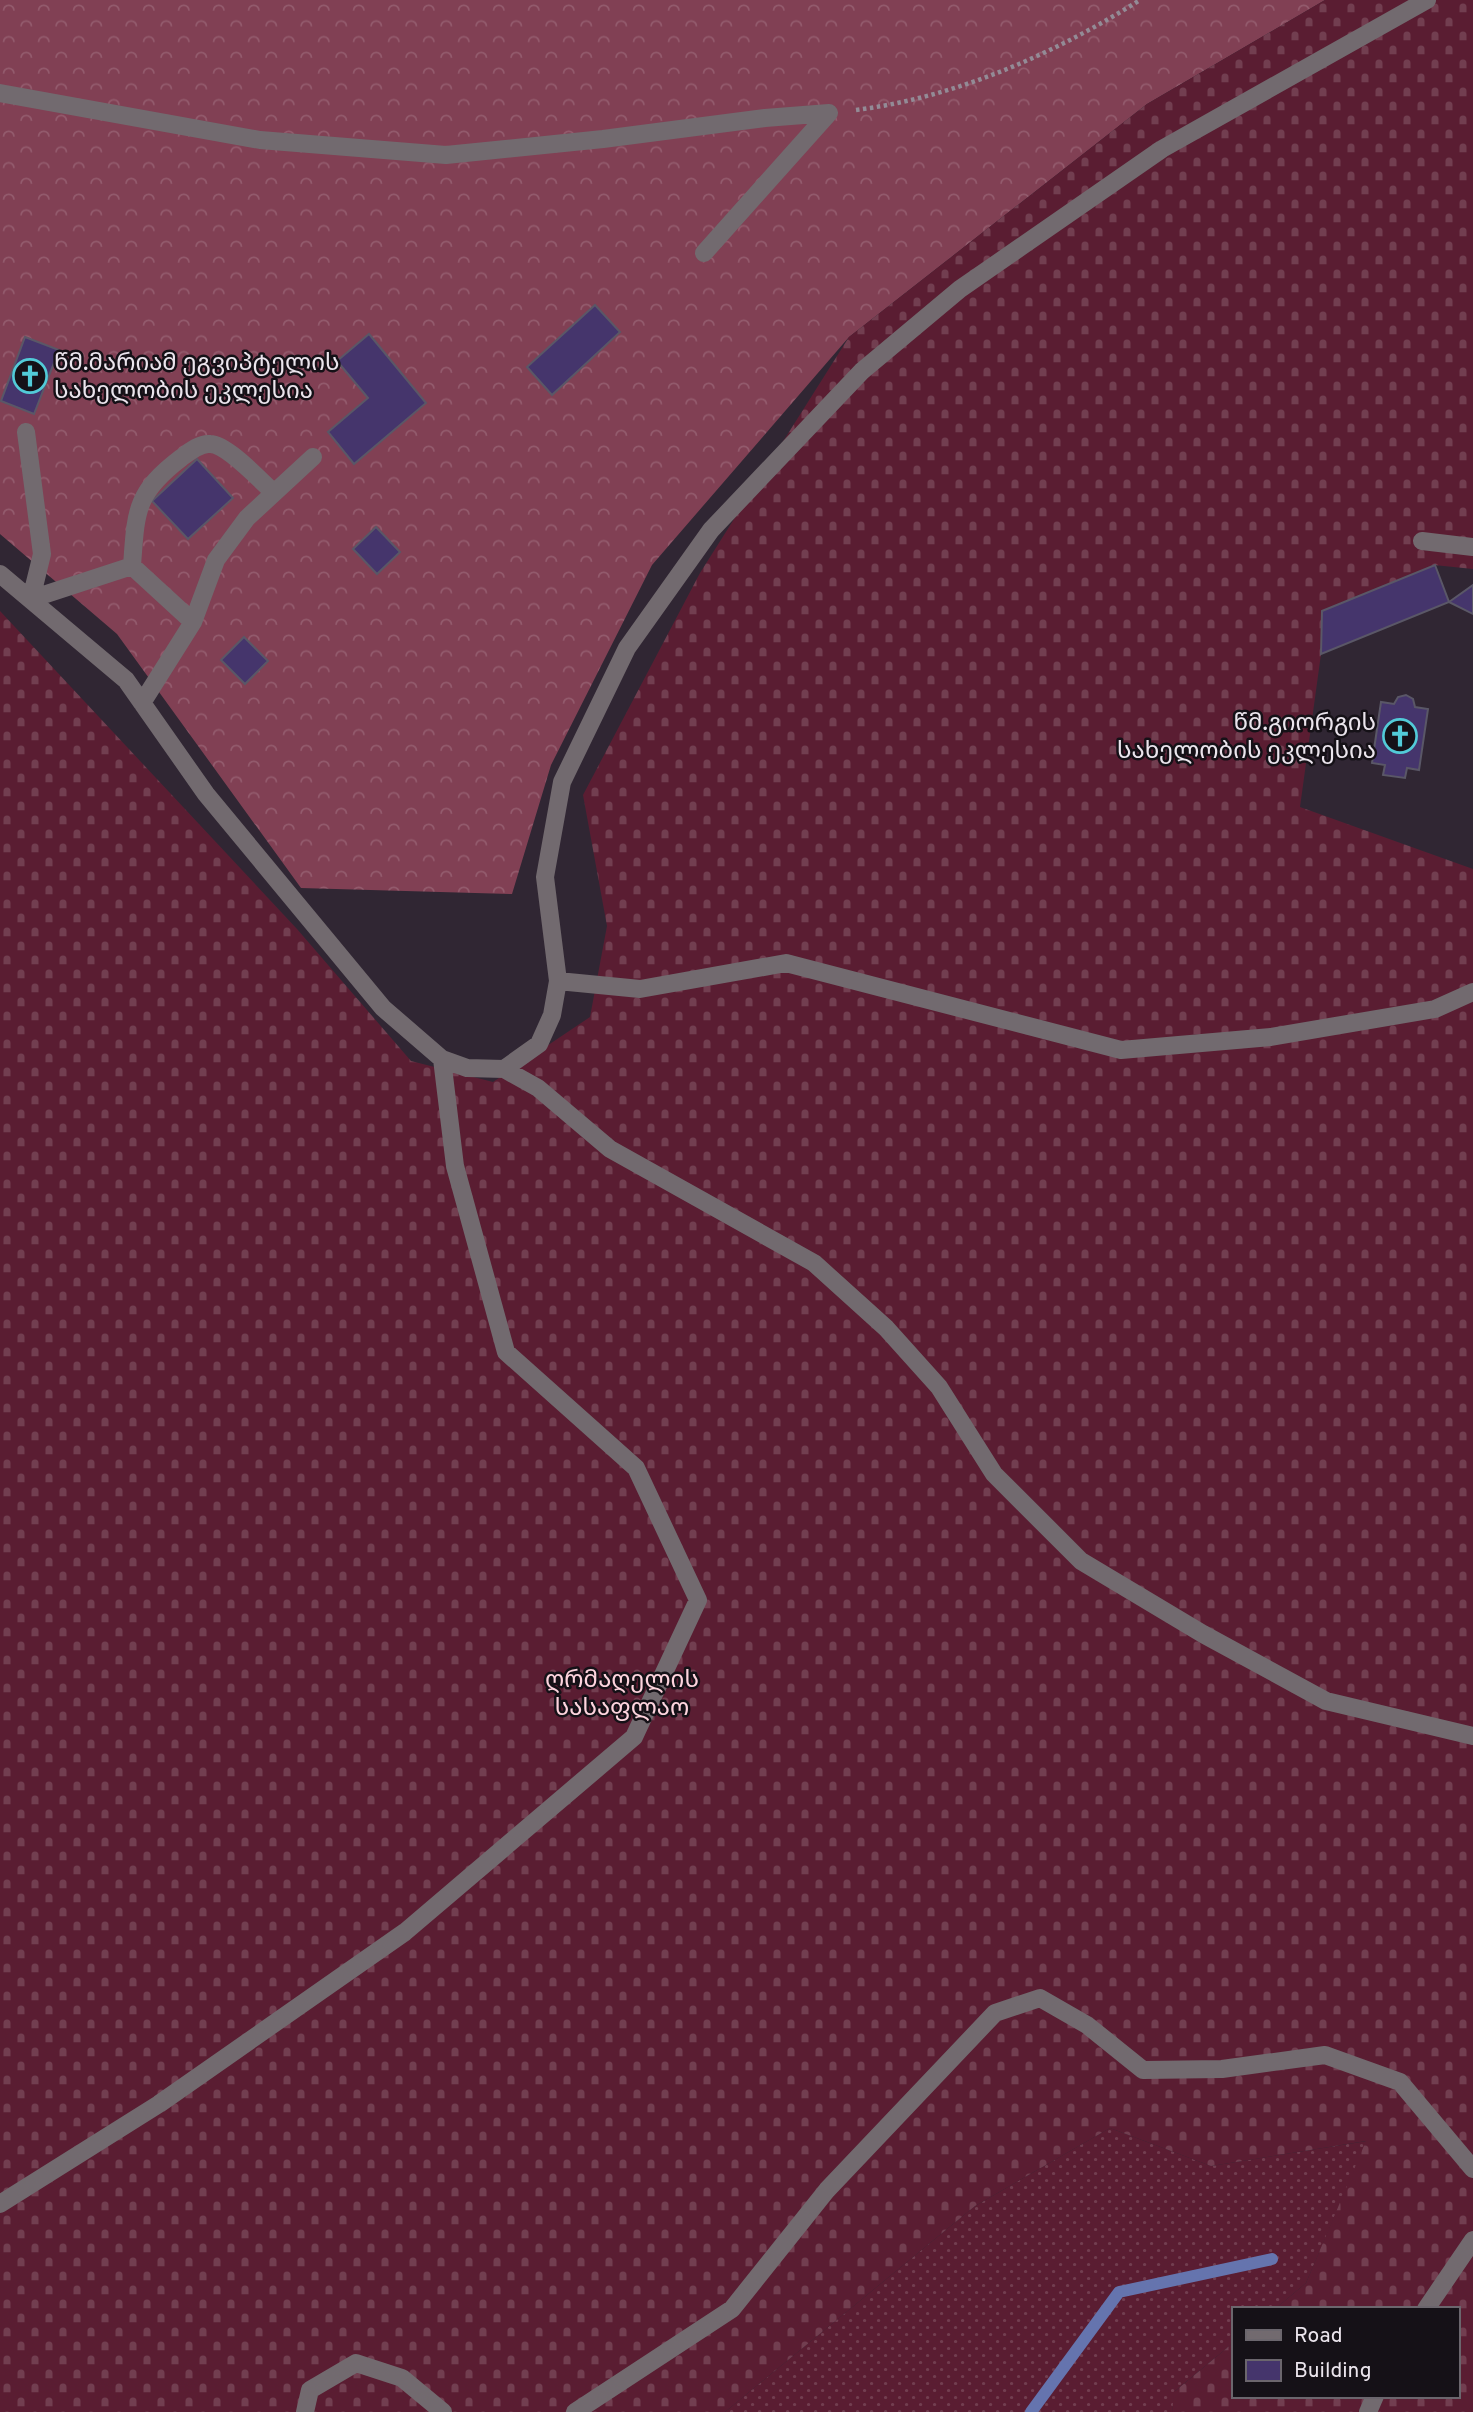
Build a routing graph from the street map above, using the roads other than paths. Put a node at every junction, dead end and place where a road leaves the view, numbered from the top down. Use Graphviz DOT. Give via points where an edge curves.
graph roads {
  1 [pos="1427,0"];
  2 [pos="0,93"];
  3 [pos="704,253"];
  4 [pos="26,432"];
  5 [pos="313,457"];
  6 [pos="274,493"];
  7 [pos="1422,541"];
  8 [pos="1473,547"];
  9 [pos="132,566"];
  10 [pos="0,573"];
  11 [pos="31,599"];
  12 [pos="193,622"];
  13 [pos="142,703"];
  14 [pos="558,981"];
  15 [pos="1473,992"];
  16 [pos="442,1059"];
  17 [pos="504,1069"];
  18 [pos="1473,1737"];
  19 [pos="1473,2169"];
  20 [pos="0,2204"];
  21 [pos="1473,2239"];
  22 [pos="1427,2307"];
  23 [pos="305,2412"];
  24 [pos="443,2412"];
  25 [pos="575,2412"];
  1 -- 14 [label="street" via="1162,149 960,289 862,371 711,530 627,648 562,782 545,877"];
  2 -- 3 [label="street" via="260,140 446,155 829,113"];
  4 -- 11 [label="street" via="42,554"];
  5 -- 6 [label="street"];
  6 -- 9 [label="street" via="225,449 210,443 192,450 148,487 141,500"];
  6 -- 12 [label="street" via="247,518 216,560"];
  7 -- 8 [label="street"];
  9 -- 11 [label="street"];
  9 -- 12 [label="street"];
  10 -- 11 [label="street"];
  11 -- 13 [label="street" via="126,680"];
  12 -- 13 [label="street"];
  13 -- 16 [label="street" via="206,794 313,926 383,1008"];
  14 -- 15 [label="street" via="640,989 786,963 1121,1050 1271,1037 1435,1009"];
  14 -- 17 [label="street" via="552,1015 539,1044"];
  16 -- 17 [label="street" via="467,1068"];
  16 -- 20 [label="street" via="455,1166 506,1352 636,1468 698,1600 635,1737 405,1932 159,2104"];
  17 -- 18 [label="street" via="538,1088 610,1149 814,1263 886,1328 939,1387 994,1474 1081,1561 1326,1701"];
  19 -- 25 [label="street" via="1400,2082 1325,2055 1222,2069 1143,2070 1087,2025 1040,1998 995,2013 827,2190 732,2309"];
  21 -- 22 [label="street"];
  23 -- 24 [label="street" via="310,2390 356,2364 402,2378"];
}
